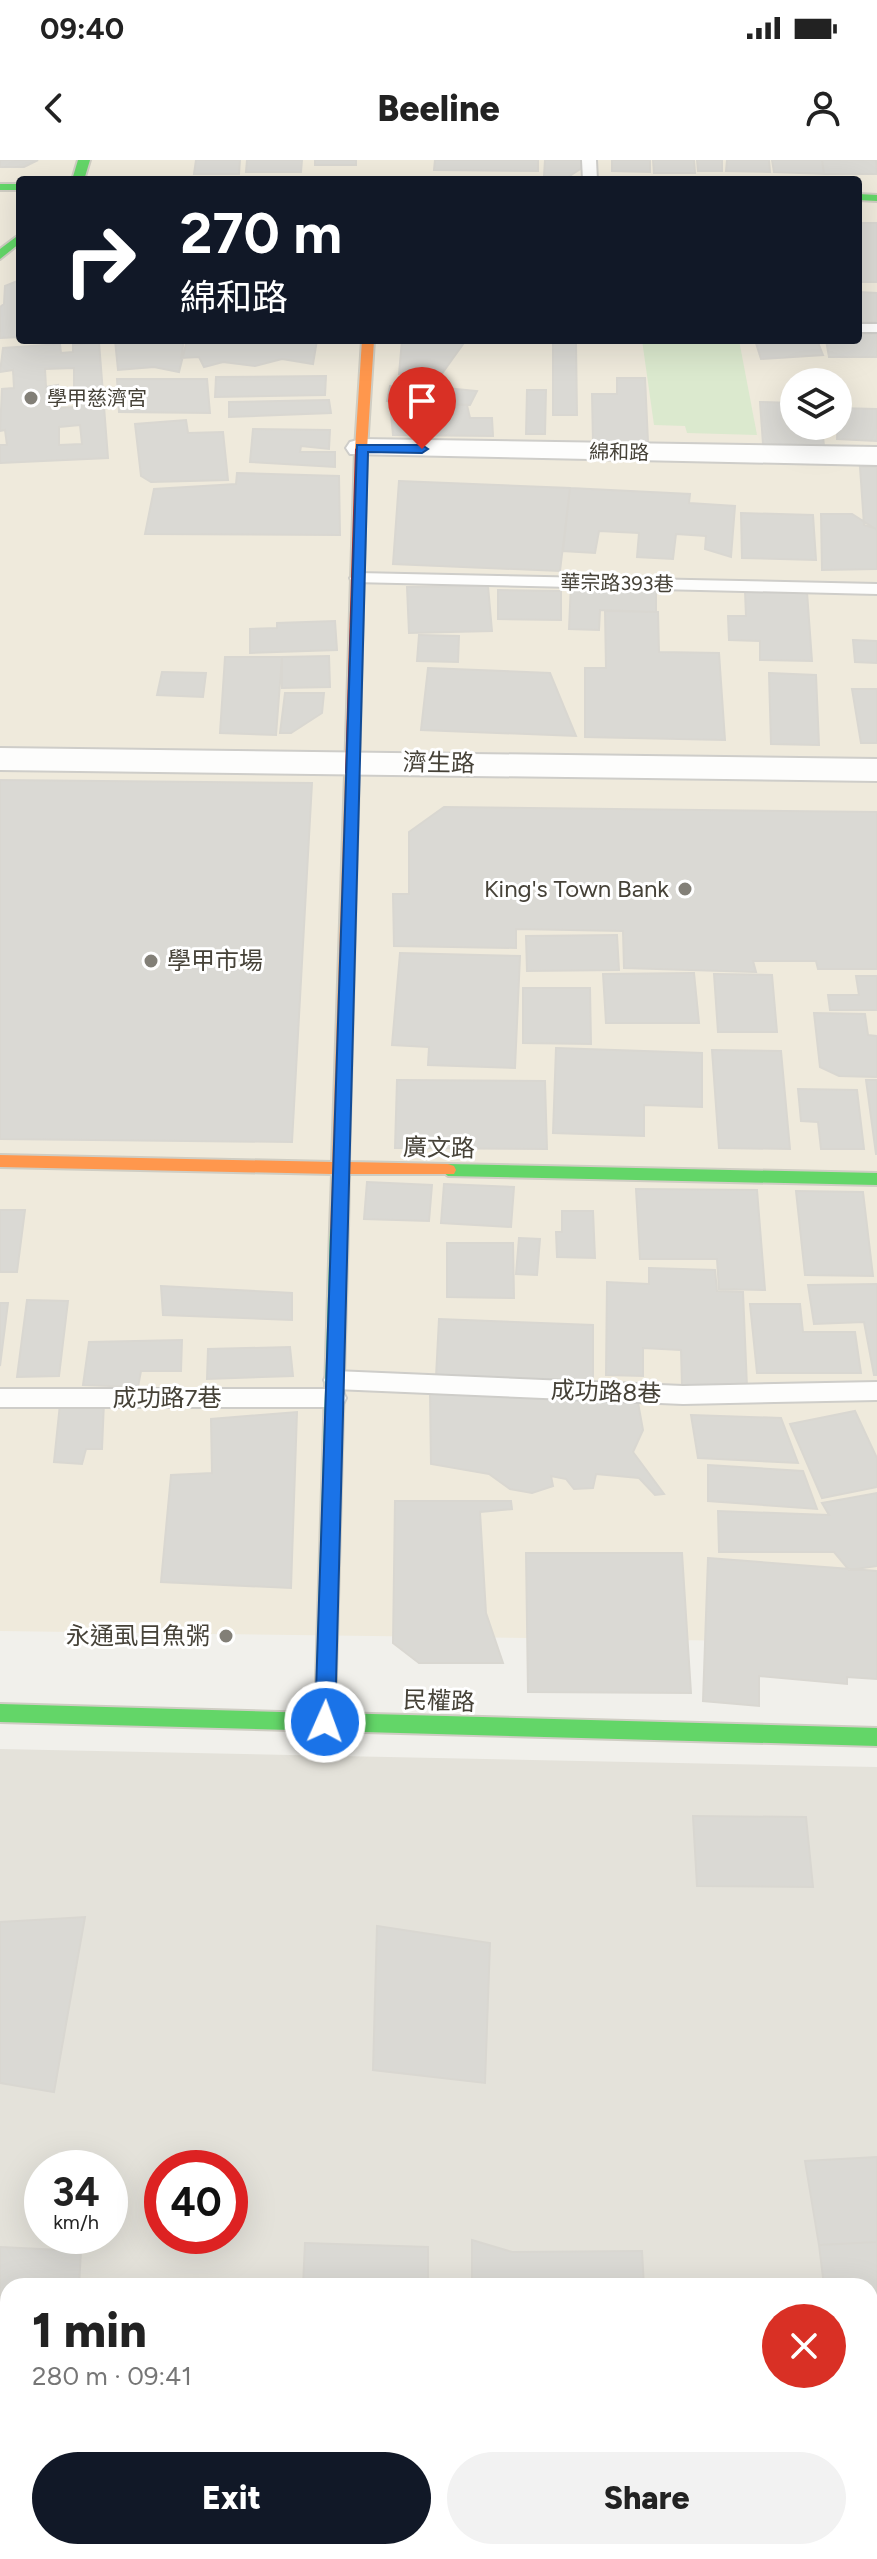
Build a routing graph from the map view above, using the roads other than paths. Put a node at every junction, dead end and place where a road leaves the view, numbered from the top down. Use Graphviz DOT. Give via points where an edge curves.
graph roads {
  1 [pos="16,241"];
  2 [pos="0,255"];
  3 [pos="368,344"];
  4 [pos="361,448"];
  5 [pos="877,456"];
  6 [pos="358,578"];
  7 [pos="877,589"];
  8 [pos="0,759"];
  9 [pos="354,762"];
  10 [pos="877,770"];
  11 [pos="0,1161"];
  12 [pos="341,1170"];
  13 [pos="877,1179"];
  14 [pos="335,1389"];
  15 [pos="877,1391"];
  16 [pos="0,1398"];
  17 [pos="0,1713"];
  18 [pos="325,1722"];
  19 [pos="877,1737"];
  1 -- 2 [label="street"];
  3 -- 4 [label="street"];
  4 -- 5 [label="street, 綿和路"];
  4 -- 6 [label="street"];
  6 -- 7 [label="lane, 華宗路393巷"];
  6 -- 9 [label="street"];
  8 -- 9 [label="street, 濟生路"];
  9 -- 10 [label="street, 濟生路"];
  9 -- 12 [label="street"];
  11 -- 12 [label="street, 廣文路"];
  12 -- 13 [label="street, 廣文路"];
  12 -- 14 [label="street"];
  14 -- 15 [label="lane, 成功路8巷" via="683,1395"];
  14 -- 16 [label="lane, 成功路7巷"];
  14 -- 18 [label="street"];
  17 -- 18 [label="street, 民權路"];
  18 -- 19 [label="street, 民權路"];
}
